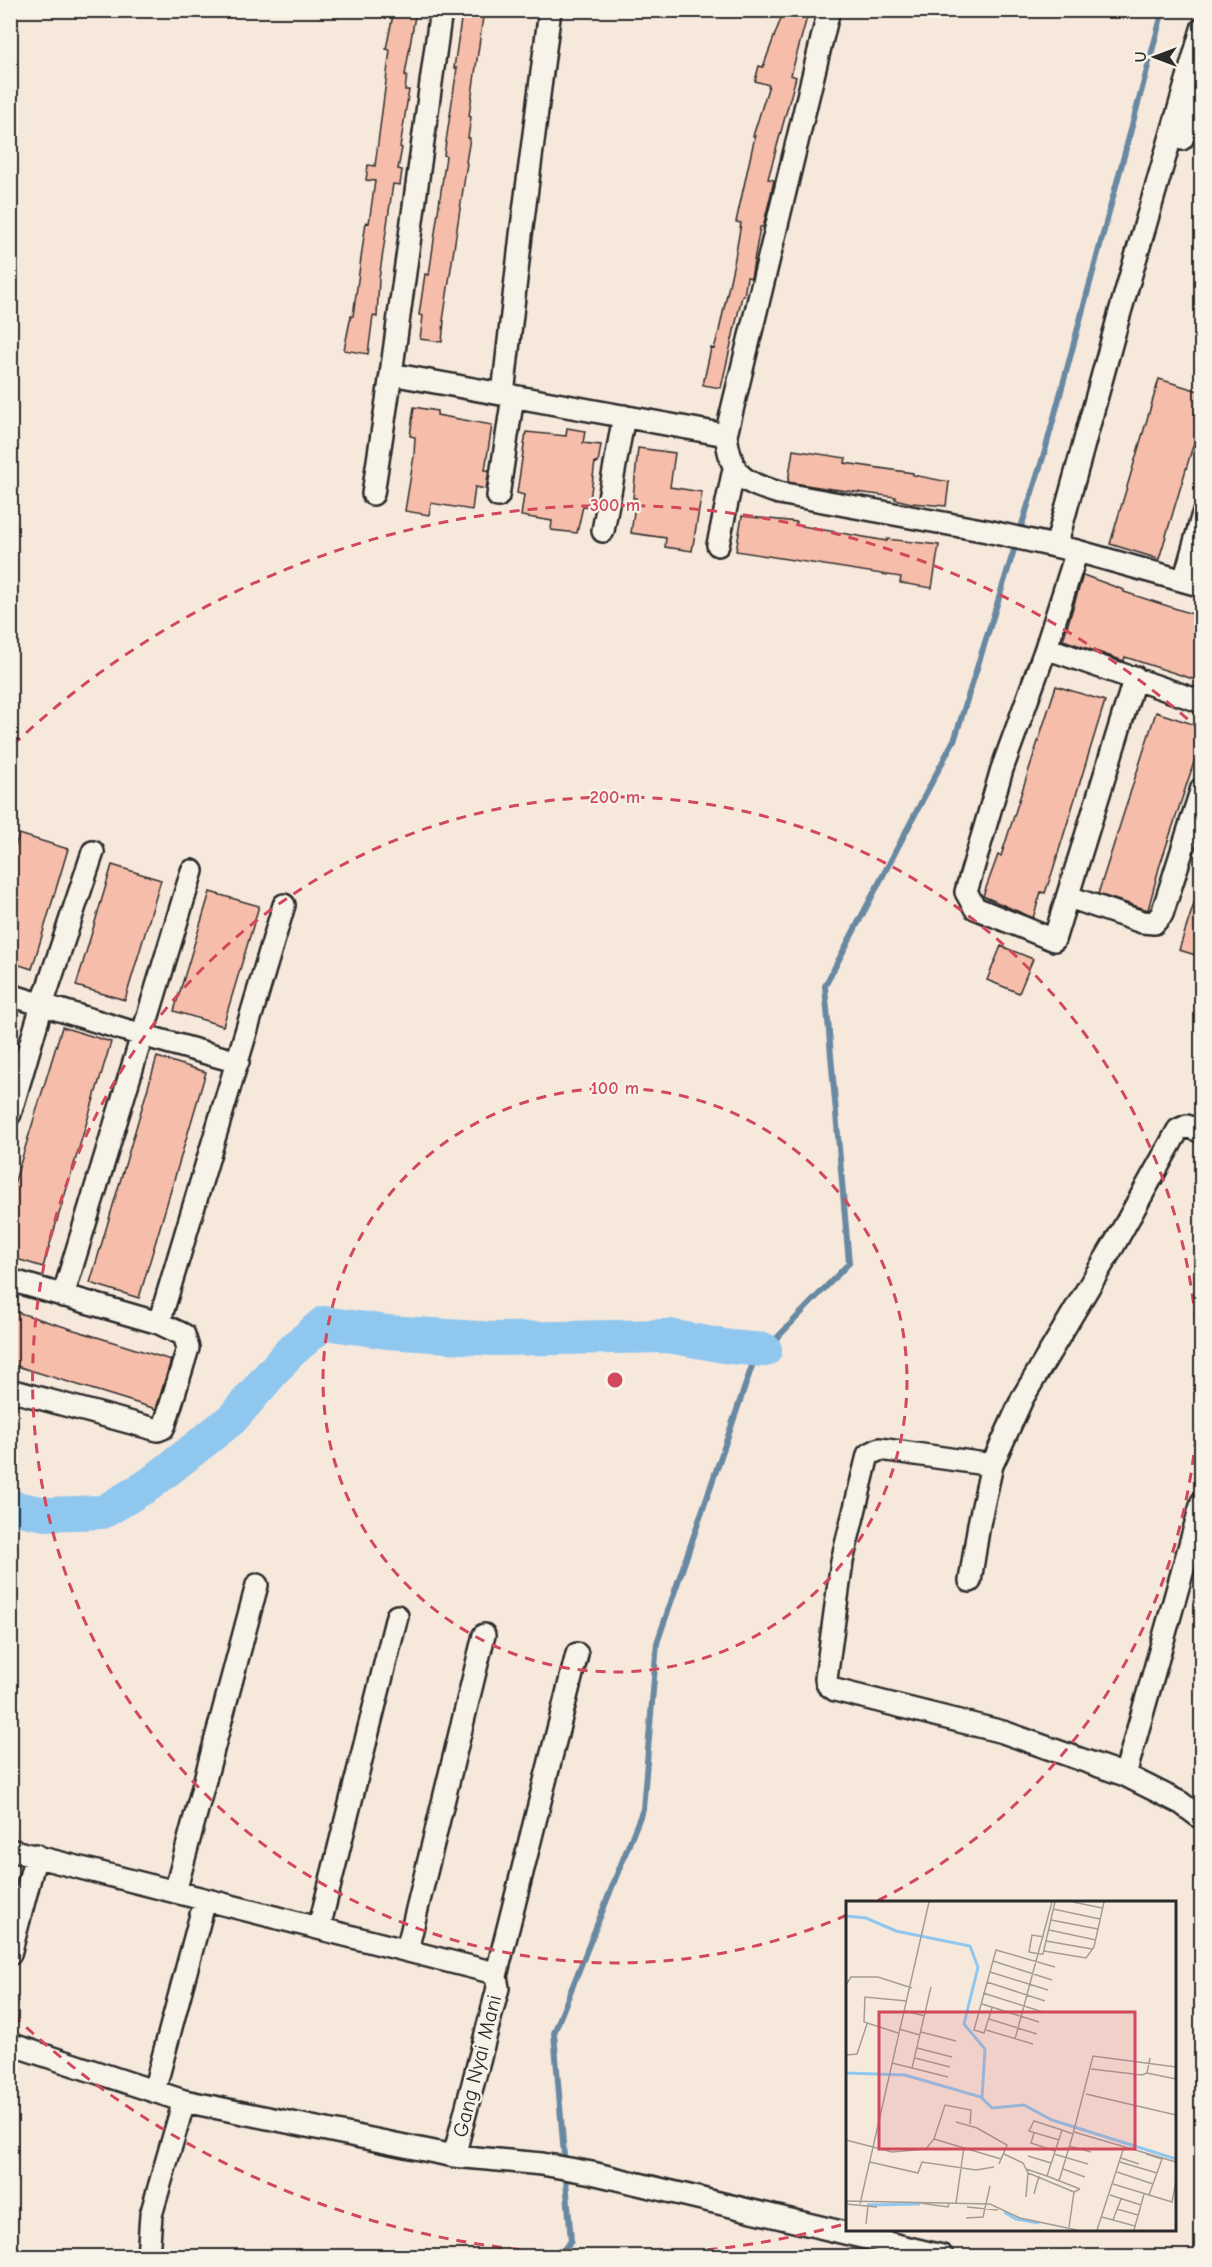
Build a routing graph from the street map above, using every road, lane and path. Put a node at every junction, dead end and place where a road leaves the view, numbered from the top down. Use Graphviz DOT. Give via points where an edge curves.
graph roads {
  1 [pos="441,10"];
  2 [pos="550,10"];
  3 [pos="829,10"];
  4 [pos="1202,29"];
  5 [pos="1200,93"];
  6 [pos="1171,170"];
  7 [pos="391,374"];
  8 [pos="508,395"];
  9 [pos="624,416"];
  10 [pos="726,435"];
  11 [pos="734,469"];
  12 [pos="373,494"];
  13 [pos="498,496"];
  14 [pos="1202,517"];
  15 [pos="603,531"];
  16 [pos="1047,544"];
  17 [pos="718,545"];
  18 [pos="1077,551"];
  19 [pos="1193,583"];
  20 [pos="1046,648"];
  21 [pos="1135,677"];
  22 [pos="1202,702"];
  23 [pos="1202,788"];
  24 [pos="93,852"];
  25 [pos="192,871"];
  26 [pos="1069,897"];
  27 [pos="284,905"];
  28 [pos="10,995"];
  29 [pos="42,1005"];
  30 [pos="142,1035"];
  31 [pos="238,1062"];
  32 [pos="10,1114"];
  33 [pos="1202,1132"];
  34 [pos="10,1280"];
  35 [pos="63,1296"];
  36 [pos="159,1323"];
  37 [pos="10,1390"];
  38 [pos="992,1465"];
  39 [pos="1200,1510"];
  40 [pos="970,1581"];
  41 [pos="257,1585"];
  42 [pos="397,1616"];
  43 [pos="484,1635"];
  44 [pos="577,1654"];
  45 [pos="1125,1775"];
  46 [pos="1202,1819"];
  47 [pos="10,1850"];
  48 [pos="36,1855"];
  49 [pos="175,1892"];
  50 [pos="205,1900"];
  51 [pos="319,1928"];
  52 [pos="407,1950"];
  53 [pos="10,1954"];
  54 [pos="496,1976"];
  55 [pos="10,2044"];
  56 [pos="154,2091"];
  57 [pos="184,2101"];
  58 [pos="454,2156"];
  59 [pos="148,2256"];
  60 [pos="942,2256"];
  1 -- 7 [label="street"];
  2 -- 8 [label="street" via="521,235"];
  3 -- 10 [label="street"];
  4 -- 16 [label="street" via="1118,319"];
  5 -- 6 [label="street"];
  7 -- 8 [label="street"];
  7 -- 12 [label="street"];
  8 -- 9 [label="street"];
  8 -- 13 [label="street"];
  9 -- 10 [label="street"];
  9 -- 15 [label="street"];
  10 -- 11 [label="street"];
  11 -- 16 [label="street" via="749,484 779,493"];
  11 -- 17 [label="street"];
  14 -- 19 [label="street"];
  16 -- 18 [label="street"];
  18 -- 19 [label="street"];
  18 -- 20 [label="street"];
  20 -- 21 [label="street"];
  20 -- 26 [label="street" via="1002,770 966,891 975,908 1054,939"];
  21 -- 22 [label="street"];
  21 -- 26 [label="street"];
  23 -- 26 [label="street" via="1162,914 1154,923"];
  24 -- 29 [label="street"];
  25 -- 30 [label="street"];
  27 -- 31 [label="street"];
  28 -- 29 [label="street"];
  29 -- 30 [label="street"];
  29 -- 32 [label="street"];
  30 -- 31 [label="street"];
  30 -- 35 [label="street"];
  31 -- 36 [label="street"];
  33 -- 38 [label="street" via="1187,1126 1178,1131 1023,1397"];
  34 -- 35 [label="street"];
  35 -- 36 [label="street"];
  36 -- 37 [label="street" via="184,1335 188,1348 163,1428 152,1430"];
  38 -- 40 [label="street"];
  38 -- 45 [label="street" via="880,1449 868,1455 842,1561 828,1685 835,1690 1003,1732"];
  39 -- 45 [label="street"];
  41 -- 49 [label="street"];
  42 -- 51 [label="street"];
  43 -- 52 [label="street"];
  44 -- 54 [label="street, Gang Nyai Mani"];
  45 -- 46 [label="street" via="1181,1803"];
  47 -- 48 [label="street"];
  48 -- 49 [label="street"];
  48 -- 53 [label="street"];
  49 -- 50 [label="street"];
  50 -- 51 [label="street"];
  50 -- 56 [label="street"];
  51 -- 52 [label="street"];
  52 -- 54 [label="street"];
  54 -- 58 [label="street, Gang Nyai Mani" via="498,1988"];
  55 -- 56 [label="street"];
  56 -- 57 [label="street"];
  57 -- 58 [label="street"];
  57 -- 59 [label="street" via="151,2215"];
  58 -- 60 [label="street" via="592,2173"];
}
